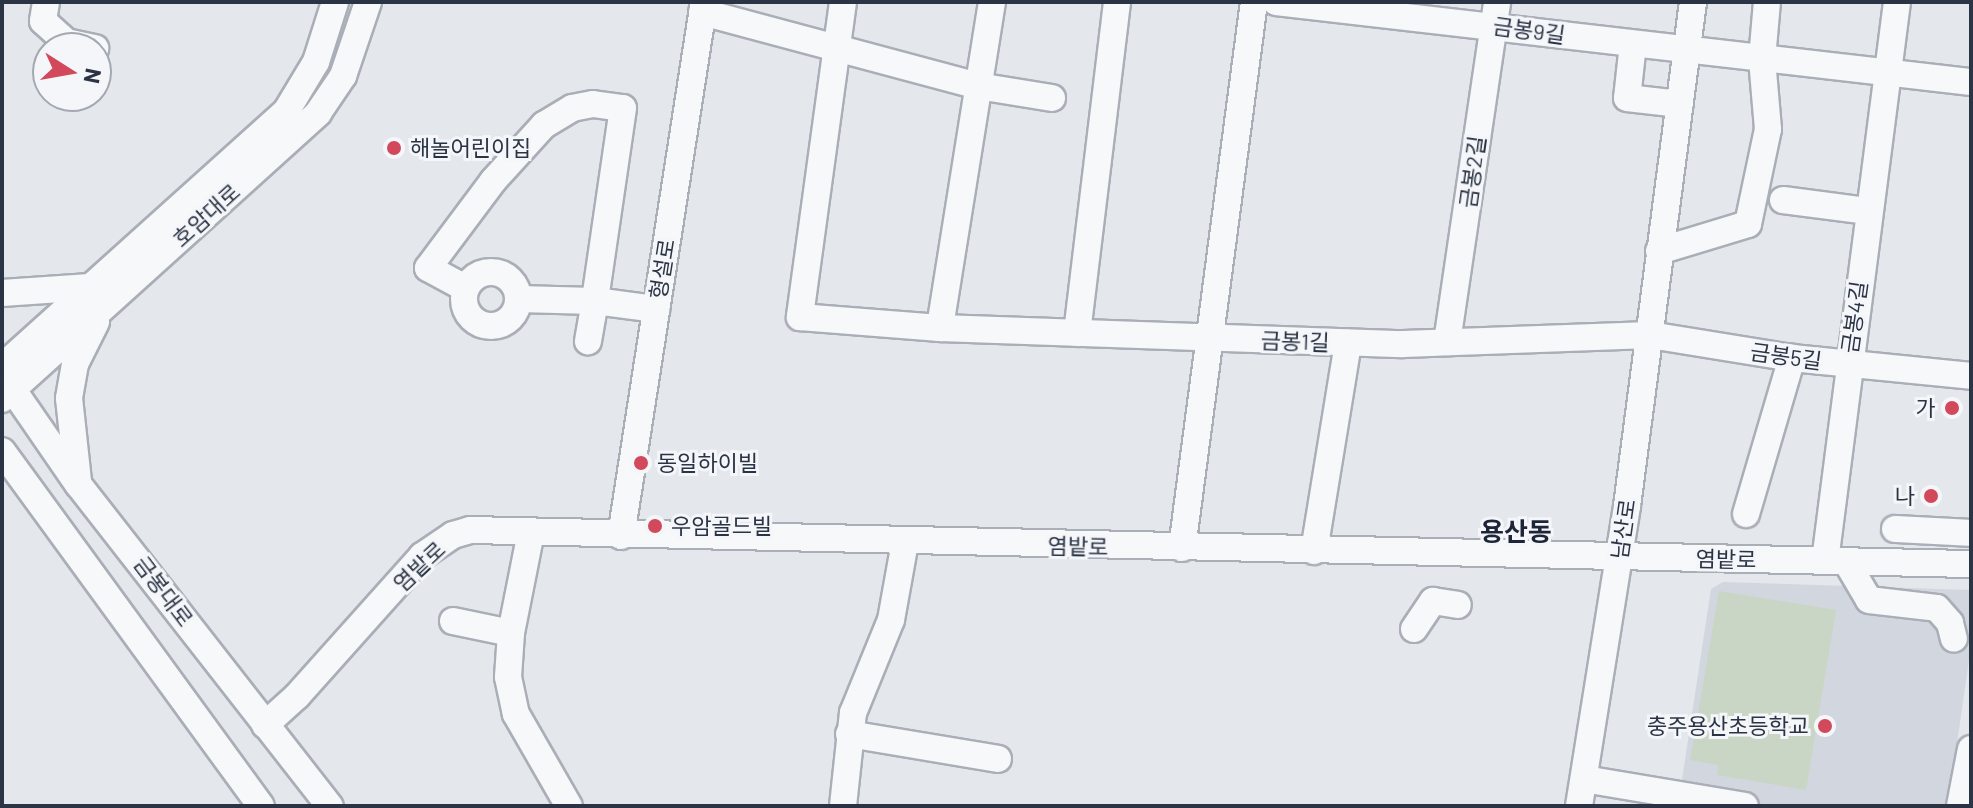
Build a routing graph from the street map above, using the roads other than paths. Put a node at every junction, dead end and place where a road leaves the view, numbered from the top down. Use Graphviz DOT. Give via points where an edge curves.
graph roads {
  1 [pos="46,2"];
  2 [pos="335,2"];
  3 [pos="368,2"];
  4 [pos="843,2"];
  5 [pos="992,2"];
  6 [pos="1117,2"];
  7 [pos="1254,2"];
  8 [pos="1276,2"];
  9 [pos="1693,2"];
  10 [pos="1767,2"];
  11 [pos="1897,2"];
  12 [pos="703,7"];
  13 [pos="1382,8"];
  14 [pos="1495,13"];
  15 [pos="55,32"];
  16 [pos="1633,44"];
  17 [pos="835,46"];
  18 [pos="1686,51"];
  19 [pos="1762,59"];
  20 [pos="1886,73"];
  21 [pos="1971,82"];
  22 [pos="978,86"];
  23 [pos="1052,98"];
  24 [pos="1680,104"];
  25 [pos="1783,200"];
  26 [pos="1868,211"];
  27 [pos="1659,251"];
  28 [pos="465,288"];
  29 [pos="2,293"];
  30 [pos="97,297"];
  31 [pos="518,299"];
  32 [pos="595,301"];
  33 [pos="656,309"];
  34 [pos="940,328"];
  35 [pos="1077,333"];
  36 [pos="1650,335"];
  37 [pos="1210,338"];
  38 [pos="588,341"];
  39 [pos="1447,342"];
  40 [pos="1348,343"];
  41 [pos="1792,358"];
  42 [pos="1847,365"];
  43 [pos="1971,376"];
  44 [pos="5,382"];
  45 [pos="2,451"];
  46 [pos="78,484"];
  47 [pos="1746,514"];
  48 [pos="1895,529"];
  49 [pos="531,532"];
  50 [pos="1971,533"];
  51 [pos="621,536"];
  52 [pos="905,542"];
  53 [pos="1182,548"];
  54 [pos="1314,551"];
  55 [pos="1619,558"];
  56 [pos="1836,561"];
  57 [pos="1971,564"];
  58 [pos="1458,605"];
  59 [pos="453,621"];
  60 [pos="1414,629"];
  61 [pos="511,633"];
  62 [pos="1954,639"];
  63 [pos="265,725"];
  64 [pos="849,734"];
  65 [pos="1971,749"];
  66 [pos="998,759"];
  67 [pos="1584,779"];
  68 [pos="1699,802"];
  69 [pos="261,806"];
  70 [pos="330,806"];
  71 [pos="569,806"];
  72 [pos="843,806"];
  73 [pos="1579,806"];
  74 [pos="1745,806"];
  75 [pos="1960,806"];
  1 -- 15 [label="street" via="43,21"];
  2 -- 30 [label="street, 호암대로" via="316,62 287,110"];
  3 -- 30 [label="street, 호암대로" via="343,76 318,113"];
  4 -- 17 [label="street, 금봉1길"];
  5 -- 22 [label="street"];
  6 -- 35 [label="street"];
  7 -- 37 [label="street"];
  8 -- 13 [label="street, 금봉9길"];
  9 -- 18 [label="street, 남산로"];
  10 -- 19 [label="street"];
  11 -- 20 [label="street, 금봉4길"];
  12 -- 17 [label="street"];
  12 -- 33 [label="street, 형설로"];
  13 -- 14 [label="street, 금봉9길"];
  14 -- 16 [label="street, 금봉9길"];
  14 -- 39 [label="street, 금봉2길"];
  16 -- 18 [label="street, 금봉9길"];
  16 -- 24 [label="street" via="1627,98"];
  17 -- 22 [label="street"];
  17 -- 34 [label="street, 금봉1길" via="800,317"];
  18 -- 19 [label="street"];
  18 -- 24 [label="street, 남산로"];
  19 -- 20 [label="street"];
  19 -- 27 [label="street" via="1768,129 1748,224"];
  20 -- 21 [label="street"];
  20 -- 26 [label="street, 금봉4길"];
  22 -- 23 [label="street"];
  22 -- 34 [label="street"];
  24 -- 27 [label="street, 남산로"];
  25 -- 26 [label="street"];
  26 -- 42 [label="street, 금봉4길"];
  27 -- 36 [label="street, 남산로"];
  28 -- 31 [label="street" via="477,275 495,272 512,281"];
  28 -- 31 [label="street" via="467,314 489,327 513,315"];
  28 -- 32 [label="street" via="428,268 493,181 544,125 572,108 593,104 623,108"];
  29 -- 30 [label="street"];
  30 -- 44 [label="street, 호암대로"];
  30 -- 46 [label="street" via="69,398"];
  31 -- 32 [label="street"];
  32 -- 33 [label="street"];
  32 -- 38 [label="street"];
  33 -- 51 [label="street, 형설로"];
  34 -- 35 [label="street, 금봉1길"];
  35 -- 37 [label="street, 금봉1길"];
  36 -- 39 [label="street, 금봉1길"];
  36 -- 41 [label="street, 금봉5길"];
  36 -- 55 [label="street, 남산로"];
  37 -- 40 [label="street, 금봉1길"];
  37 -- 53 [label="street"];
  39 -- 40 [label="street, 금봉1길"];
  40 -- 54 [label="street"];
  41 -- 42 [label="street, 금봉5길"];
  41 -- 47 [label="street"];
  42 -- 43 [label="street, 금봉5길"];
  42 -- 56 [label="street, 금봉4길"];
  44 -- 46 [label="street, 금봉대로"];
  45 -- 69 [label="street, 금봉대로"];
  46 -- 63 [label="street, 금봉대로"];
  48 -- 50 [label="street"];
  49 -- 51 [label="street, 염밭로"];
  49 -- 61 [label="street"];
  49 -- 63 [label="street, 염밭로" via="470,530 422,556"];
  51 -- 52 [label="street, 염밭로"];
  52 -- 53 [label="street, 염밭로"];
  52 -- 64 [label="street" via="891,620"];
  53 -- 54 [label="street, 염밭로"];
  54 -- 55 [label="street, 염밭로"];
  55 -- 56 [label="street, 염밭로"];
  55 -- 67 [label="street, 남산로"];
  56 -- 57 [label="street, 염밭로"];
  56 -- 62 [label="street" via="1869,600 1937,608 1950,623"];
  58 -- 60 [label="street" via="1433,601"];
  59 -- 61 [label="street"];
  61 -- 71 [label="street" via="508,677 516,714"];
  63 -- 70 [label="street, 금봉대로"];
  64 -- 66 [label="street"];
  64 -- 72 [label="street"];
  65 -- 75 [label="street"];
  67 -- 68 [label="street"];
  67 -- 73 [label="street, 남산로"];
  68 -- 74 [label="street"];
}
